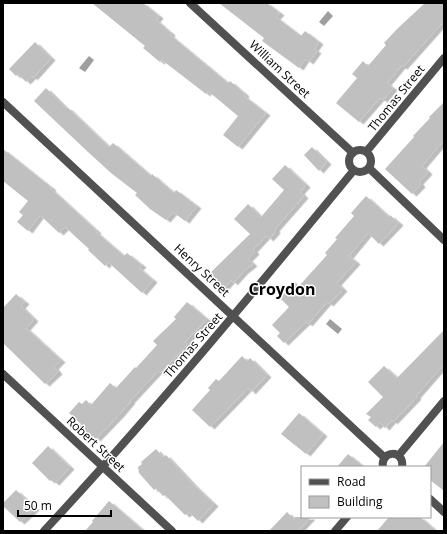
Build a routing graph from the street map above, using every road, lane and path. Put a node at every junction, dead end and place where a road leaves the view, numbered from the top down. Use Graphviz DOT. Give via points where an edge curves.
graph roads {
  1 [pos="190,3"];
  2 [pos="444,58"];
  3 [pos="3,102"];
  4 [pos="366,152"];
  5 [pos="353,153"];
  6 [pos="369,168"];
  7 [pos="354,170"];
  8 [pos="444,240"];
  9 [pos="234,316"];
  10 [pos="3,374"];
  11 [pos="444,401"];
  12 [pos="399,455"];
  13 [pos="384,458"];
  14 [pos="383,466"];
  15 [pos="402,466"];
  16 [pos="103,467"];
  17 [pos="431,500"];
  18 [pos="444,512"];
  19 [pos="346,518"];
  20 [pos="44,531"];
  21 [pos="172,531"];
  22 [pos="335,531"];
  1 -- 5 [label="street, William Street"];
  2 -- 4 [label="street, Thomas Street"];
  3 -- 9 [label="street, Henry Street"];
  4 -- 5 [label="street" via="361,150"];
  4 -- 6 [label="street" via="371,158"];
  5 -- 7 [label="street" via="349,164"];
  6 -- 7 [label="street" via="360,172"];
  6 -- 8 [label="street"];
  7 -- 9 [label="street, Thomas Street"];
  9 -- 13 [label="street, Henry Street"];
  9 -- 16 [label="street, Thomas Street"];
  10 -- 16 [label="street, Robert Street"];
  11 -- 12 [label="street"];
  12 -- 13 [label="street" via="389,454"];
  12 -- 15 [label="street"];
  13 -- 14 [label="street"];
  16 -- 20 [label="street, Thomas Street"];
  16 -- 21 [label="street, Robert Street"];
  17 -- 18 [label="street"];
  19 -- 22 [label="street"];
}
